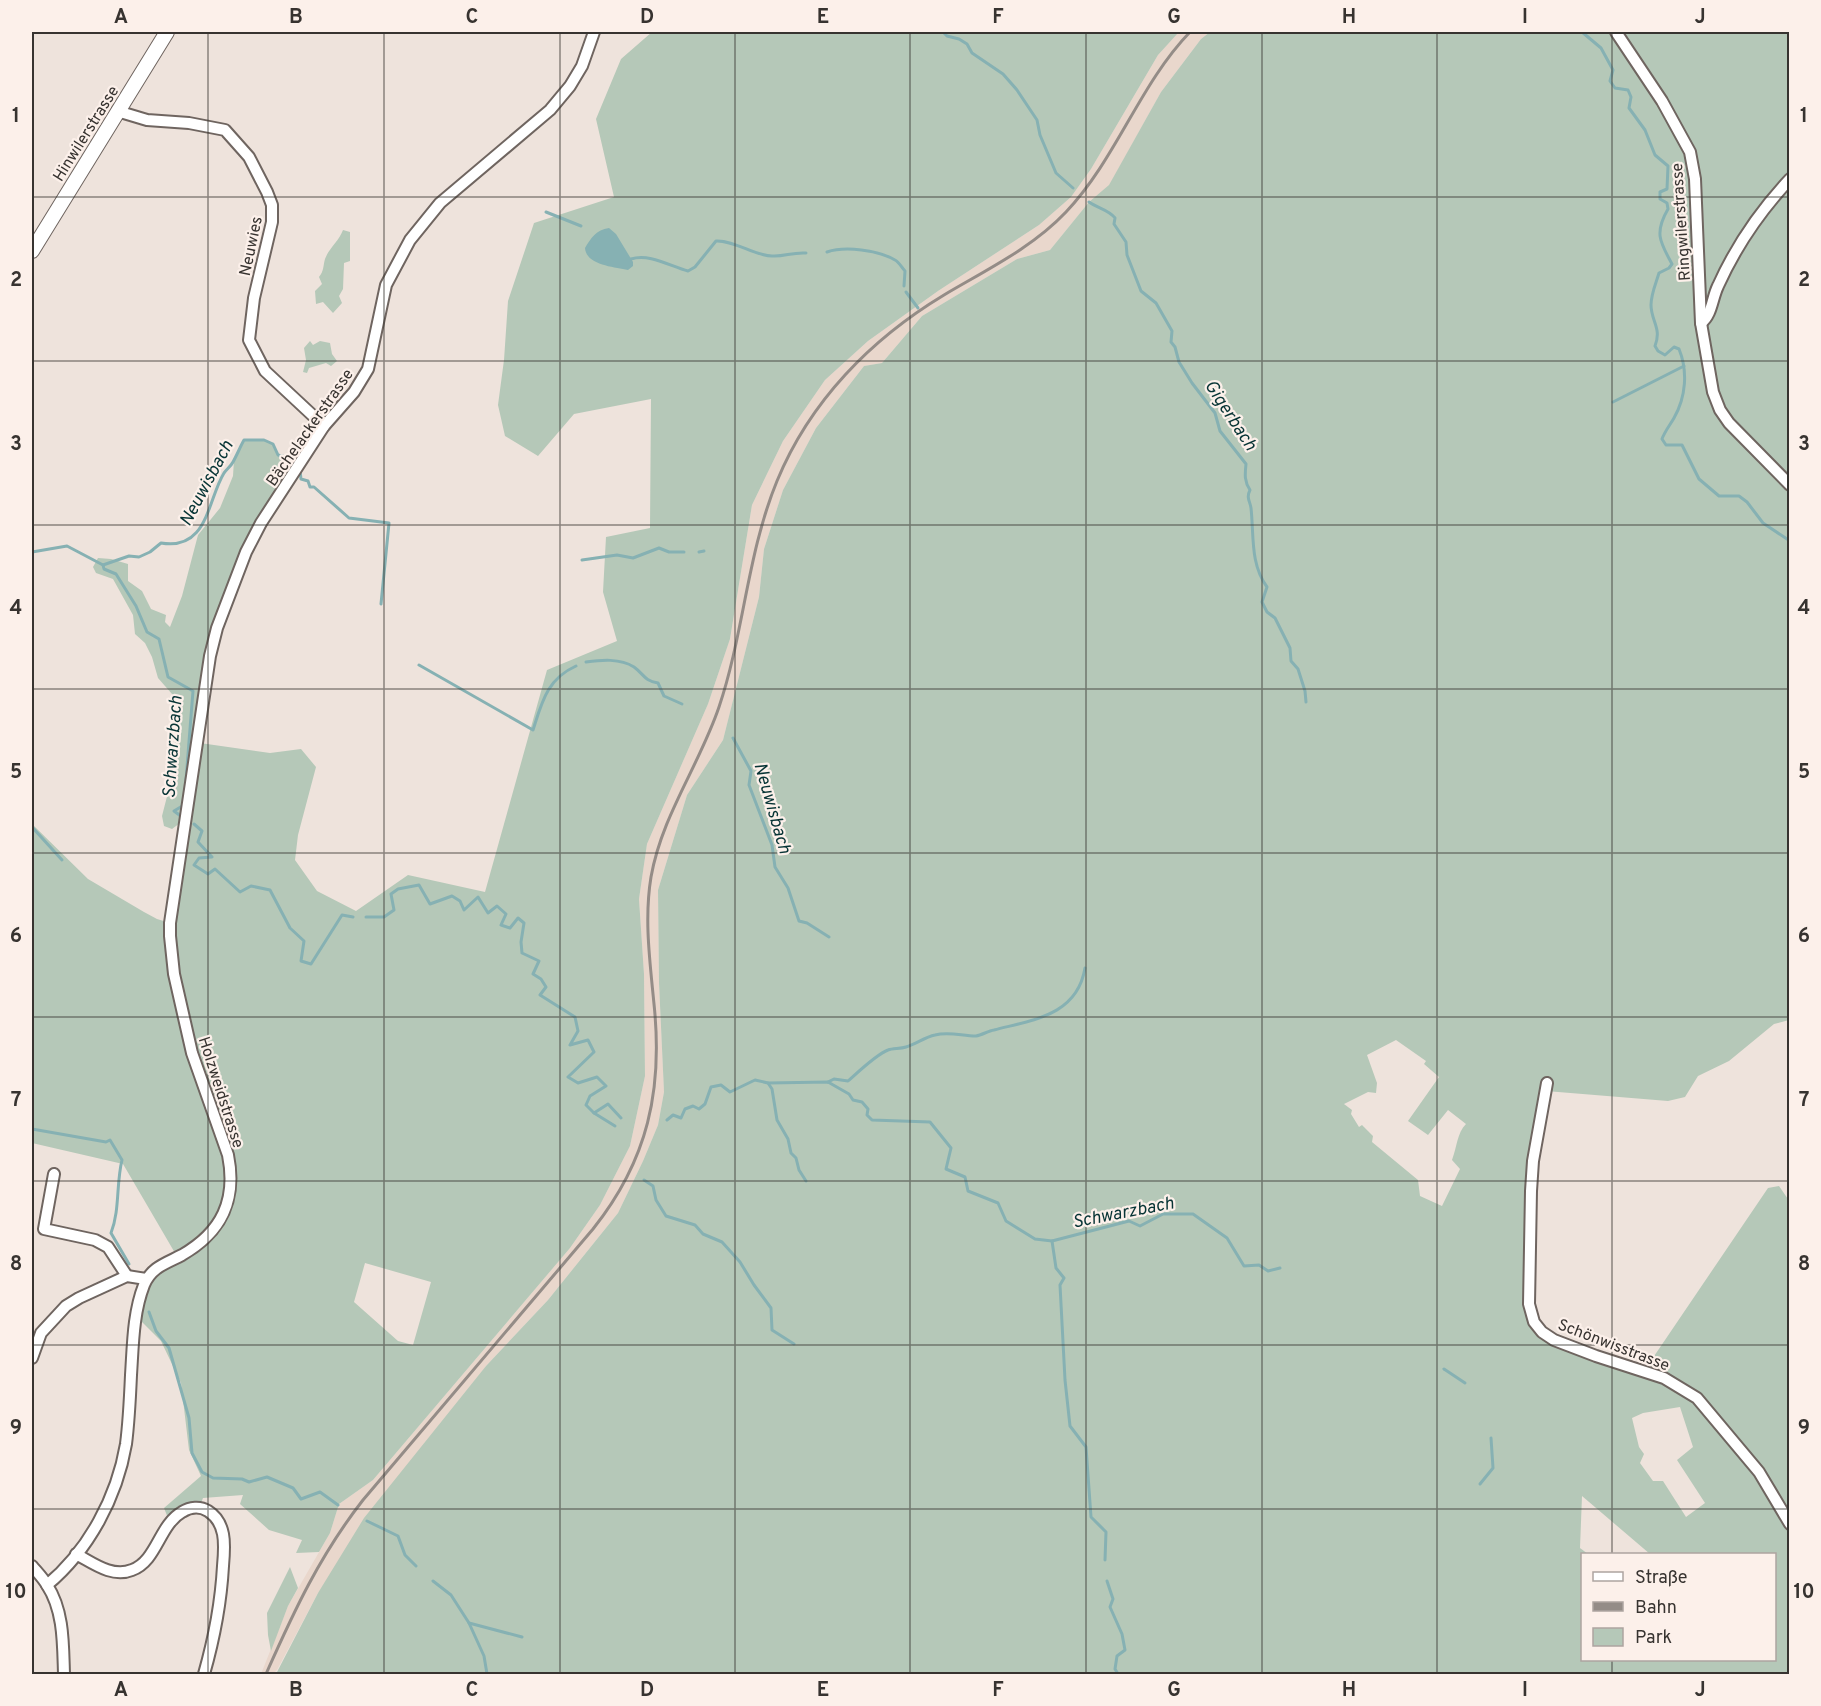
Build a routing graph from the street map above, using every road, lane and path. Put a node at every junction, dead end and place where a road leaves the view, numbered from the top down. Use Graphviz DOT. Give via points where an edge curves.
graph roads {
  1 [pos="167,32"];
  2 [pos="594,32"];
  3 [pos="1616,32"];
  4 [pos="117,111"];
  5 [pos="1790,179"];
  6 [pos="32,251"];
  7 [pos="1701,323"];
  8 [pos="324,426"];
  9 [pos="1790,485"];
  10 [pos="210,656"];
  11 [pos="1547,1083"];
  12 [pos="54,1174"];
  13 [pos="128,1276"];
  14 [pos="146,1279"];
  15 [pos="32,1358"];
  16 [pos="1790,1524"];
  17 [pos="76,1554"];
  18 [pos="32,1566"];
  19 [pos="47,1585"];
  20 [pos="64,1674"];
  21 [pos="204,1674"];
  1 -- 4 [label="main road, Hinwilerstrasse"];
  2 -- 8 [label="street, Bächelackerstrasse" via="582,66 550,110 440,203 410,240 386,285 368,369"];
  3 -- 7 [label="street, Ringwilerstrasse" via="1690,152 1695,179"];
  4 -- 6 [label="main road, Hinwilerstrasse"];
  4 -- 8 [label="street, Neuwies" via="147,120 225,130 249,157 272,206 249,340 269,376"];
  5 -- 7 [label="street" via="1749,228 1718,285 1709,314"];
  7 -- 9 [label="street, Ringwilerstrasse" via="1720,410"];
  8 -- 10 [label="street, Bächelackerstrasse" via="246,552"];
  10 -- 14 [label="street, Holzweidstrasse" via="170,936 179,996 198,1071 226,1149 231,1190 226,1210 214,1228"];
  11 -- 16 [label="street, Schönwisstrasse" via="1531,1191 1529,1304 1534,1322 1554,1340 1664,1378 1697,1398 1759,1472"];
  12 -- 13 [label="street" via="44,1229 95,1240 108,1247"];
  13 -- 14 [label="street"];
  13 -- 15 [label="street" via="66,1306 41,1333"];
  14 -- 17 [label="street" via="134,1329 122,1463 104,1511"];
  17 -- 19 [label="street"];
  17 -- 21 [label="street" via="106,1570 127,1572 143,1563 180,1513 191,1508 215,1516 224,1535 223,1568"];
  18 -- 19 [label="street"];
  19 -- 20 [label="street" via="63,1637"];
}
